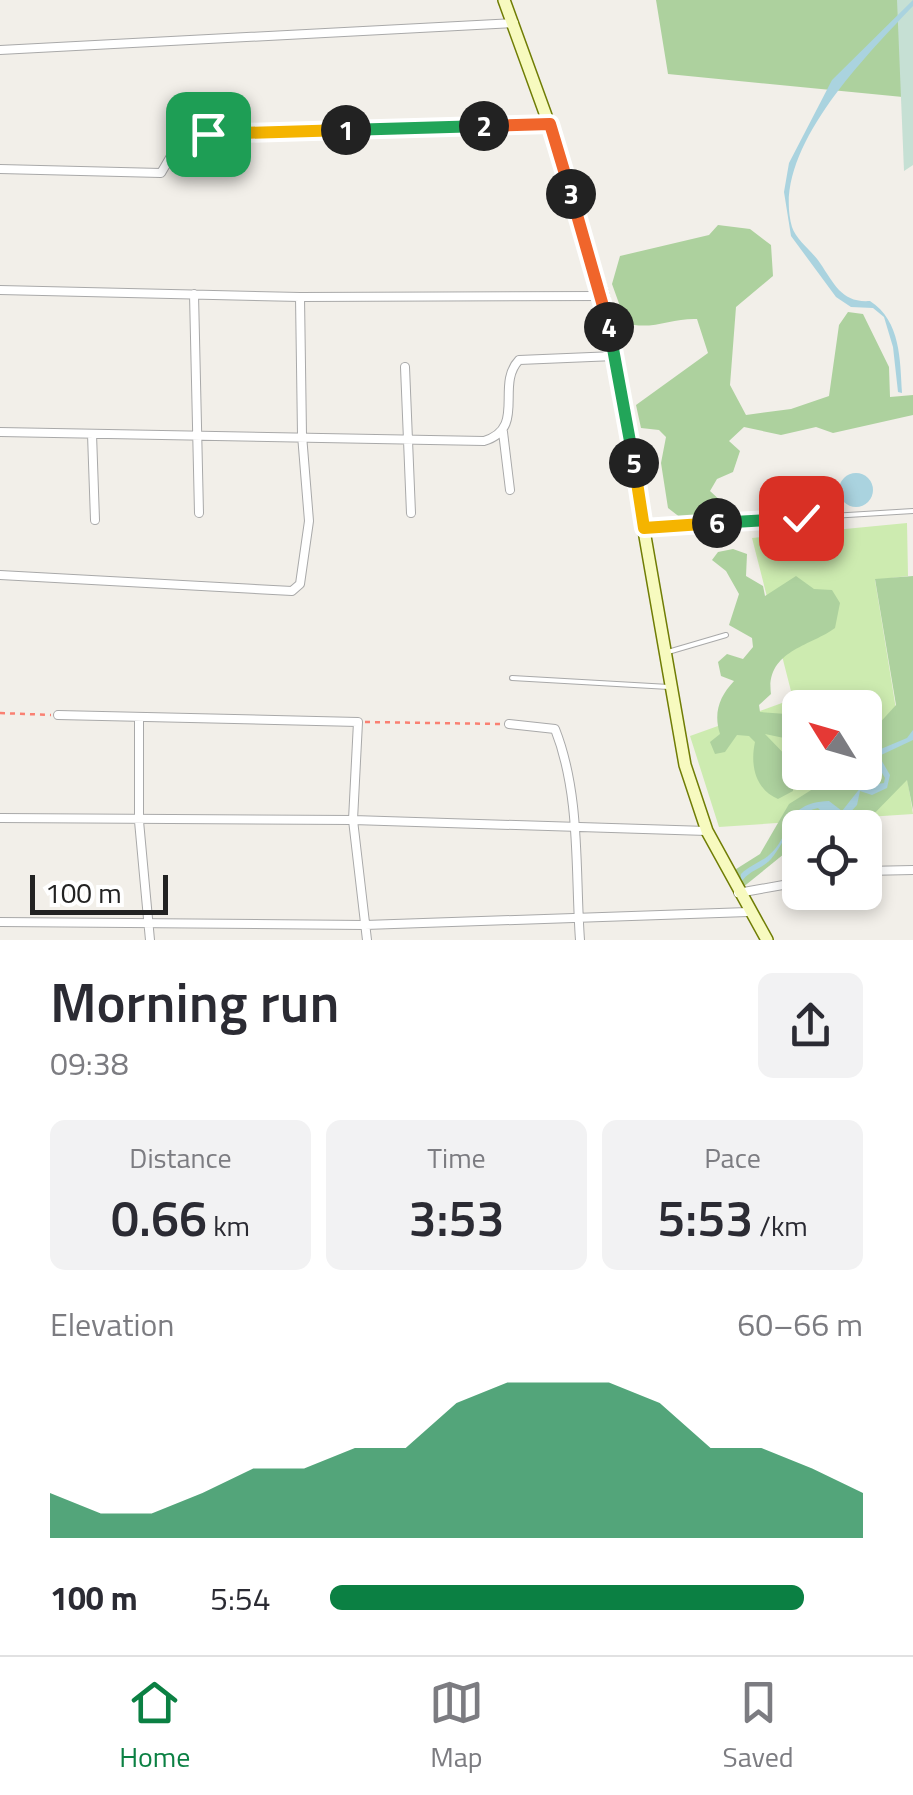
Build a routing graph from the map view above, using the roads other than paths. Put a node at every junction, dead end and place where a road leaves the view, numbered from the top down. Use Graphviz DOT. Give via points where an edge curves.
graph roads {
  1 [pos="504,0"];
  2 [pos="514,22"];
  3 [pos="0,50"];
  4 [pos="550,124"];
  5 [pos="0,169"];
  6 [pos="0,290"];
  7 [pos="194,294"];
  8 [pos="603,296"];
  9 [pos="300,297"];
  10 [pos="614,356"];
  11 [pos="405,368"];
  12 [pos="0,432"];
  13 [pos="504,432"];
  14 [pos="92,434"];
  15 [pos="194,434"];
  16 [pos="302,435"];
  17 [pos="409,439"];
  18 [pos="510,490"];
  19 [pos="913,511"];
  20 [pos="199,513"];
  21 [pos="411,513"];
  22 [pos="95,520"];
  23 [pos="644,528"];
  24 [pos="0,575"];
  25 [pos="726,636"];
  26 [pos="663,654"];
  27 [pos="512,678"];
  28 [pos="669,688"];
  29 [pos="58,715"];
  30 [pos="139,718"];
  31 [pos="509,724"];
  32 [pos="0,818"];
  33 [pos="139,820"];
  34 [pos="353,820"];
  35 [pos="575,828"];
  36 [pos="706,830"];
  37 [pos="913,870"];
  38 [pos="882,871"];
  39 [pos="782,885"];
  40 [pos="738,893"];
  41 [pos="748,912"];
  42 [pos="578,921"];
  43 [pos="0,922"];
  44 [pos="148,923"];
  45 [pos="365,925"];
  46 [pos="150,940"];
  47 [pos="366,940"];
  48 [pos="580,940"];
  49 [pos="766,940"];
  1 -- 2 [label="main road"];
  2 -- 3 [label="street"];
  2 -- 4 [label="main road"];
  4 -- 5 [label="street" via="197,133 182,139 161,173"];
  4 -- 8 [label="main road"];
  6 -- 7 [label="street"];
  7 -- 9 [label="street"];
  7 -- 15 [label="street"];
  8 -- 9 [label="street"];
  8 -- 10 [label="main road"];
  9 -- 16 [label="street"];
  10 -- 13 [label="street" via="520,360 512,370"];
  10 -- 23 [label="main road"];
  11 -- 17 [label="street"];
  12 -- 14 [label="street"];
  13 -- 17 [label="street" via="484,441"];
  13 -- 18 [label="street"];
  14 -- 15 [label="street"];
  14 -- 22 [label="street"];
  15 -- 16 [label="street"];
  15 -- 20 [label="street"];
  16 -- 17 [label="street"];
  16 -- 24 [label="street" via="309,521 304,574 292,591"];
  17 -- 21 [label="street"];
  19 -- 23 [label="lane"];
  23 -- 26 [label="main road"];
  25 -- 26 [label="lane"];
  26 -- 28 [label="main road"];
  27 -- 28 [label="lane"];
  28 -- 36 [label="main road"];
  29 -- 30 [label="street"];
  30 -- 33 [label="street"];
  30 -- 34 [label="street" via="358,722"];
  31 -- 35 [label="street" via="555,730"];
  32 -- 33 [label="street"];
  33 -- 34 [label="street"];
  33 -- 44 [label="street"];
  34 -- 35 [label="street"];
  34 -- 45 [label="street"];
  35 -- 36 [label="street"];
  35 -- 42 [label="street"];
  36 -- 40 [label="main road"];
  37 -- 38 [label="street"];
  39 -- 40 [label="street"];
  40 -- 41 [label="main road"];
  41 -- 42 [label="street"];
  41 -- 49 [label="main road"];
  42 -- 45 [label="street"];
  42 -- 48 [label="street"];
  43 -- 44 [label="street"];
  44 -- 45 [label="street"];
  44 -- 46 [label="street"];
  45 -- 47 [label="street"];
}
